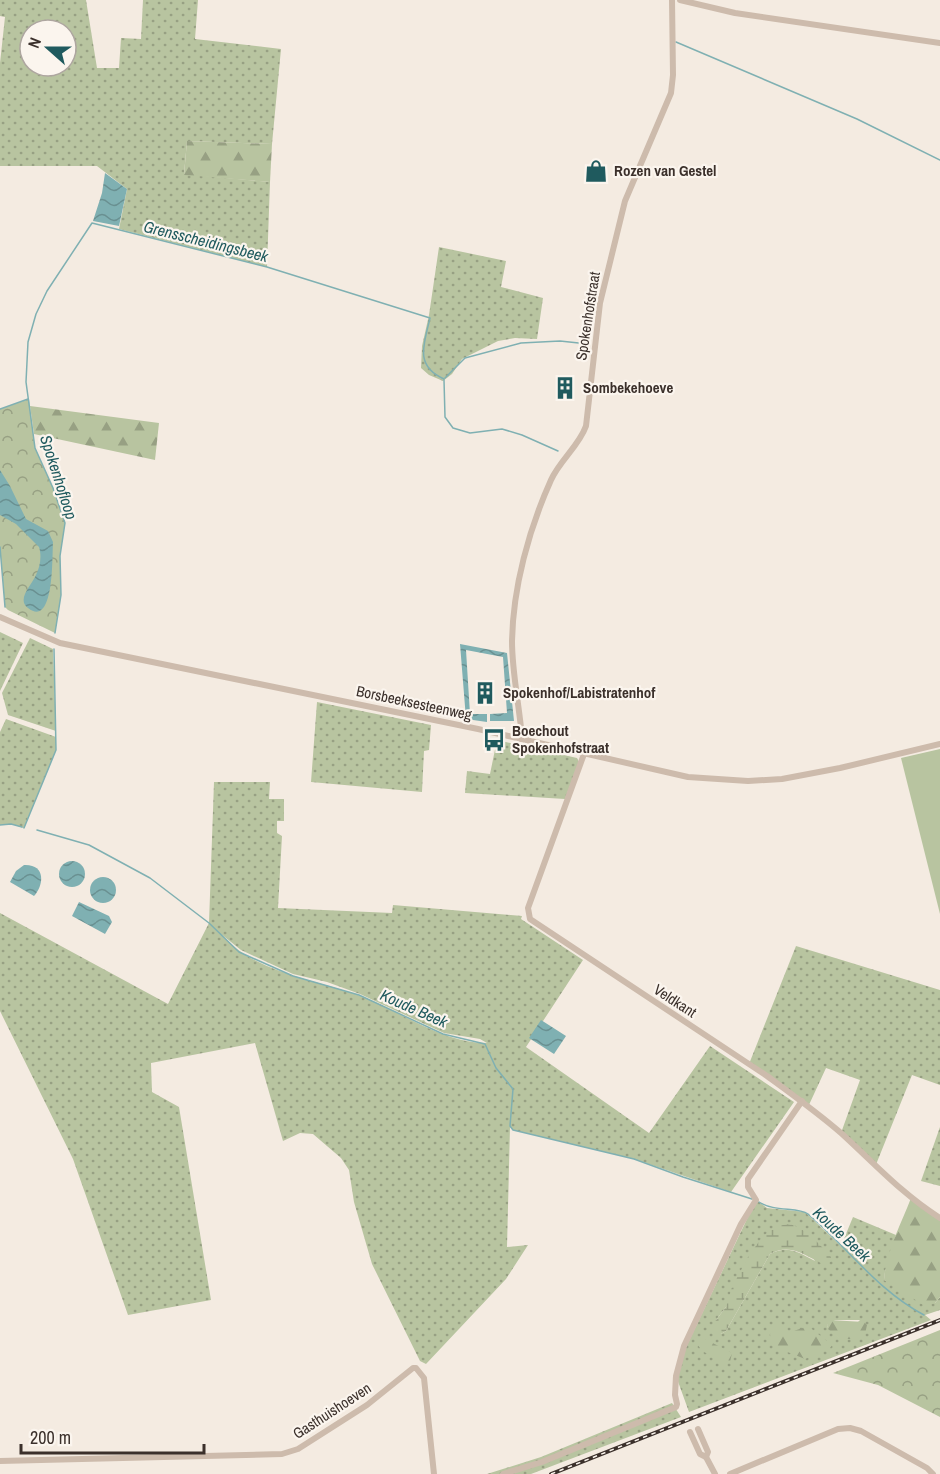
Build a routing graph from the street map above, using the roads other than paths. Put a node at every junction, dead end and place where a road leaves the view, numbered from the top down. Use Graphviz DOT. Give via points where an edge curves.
graph roads {
  1 [pos="672,0"];
  2 [pos="680,0"];
  3 [pos="940,43"];
  4 [pos="0,617"];
  5 [pos="520,739"];
  6 [pos="940,744"];
  7 [pos="584,754"];
  8 [pos="802,1101"];
  9 [pos="940,1218"];
  10 [pos="698,1429"];
  11 [pos="690,1432"];
  12 [pos="706,1457"];
  13 [pos="0,1461"];
  14 [pos="434,1474"];
  15 [pos="503,1474"];
  16 [pos="715,1474"];
  17 [pos="730,1474"];
  18 [pos="933,1474"];
  1 -- 5 [label="street, Spokenhofstraat" via="671,93 625,201 600,303 585,426 551,480 534,526 517,593 512,642"];
  2 -- 3 [label="street" via="735,13"];
  4 -- 5 [label="street, Borsbeeksesteenweg" via="60,643"];
  5 -- 7 [label="street, Borsbeeksesteenweg"];
  6 -- 7 [label="street, Borsbeeksesteenweg" via="840,768 748,781 688,777"];
  7 -- 8 [label="street, Veldkant" via="528,908 530,919"];
  8 -- 9 [label="street, Veldkant" via="898,1187"];
  8 -- 15 [label="street" via="748,1179 756,1200 684,1346 676,1376 676,1407"];
  10 -- 12 [label="street" via="708,1452"];
  11 -- 12 [label="street" via="700,1455"];
  12 -- 16 [label="street"];
  13 -- 14 [label="street, Gasthuishoeven" via="282,1454 298,1449 416,1368 424,1378"];
  17 -- 18 [label="street" via="828,1433 850,1428"];
}
